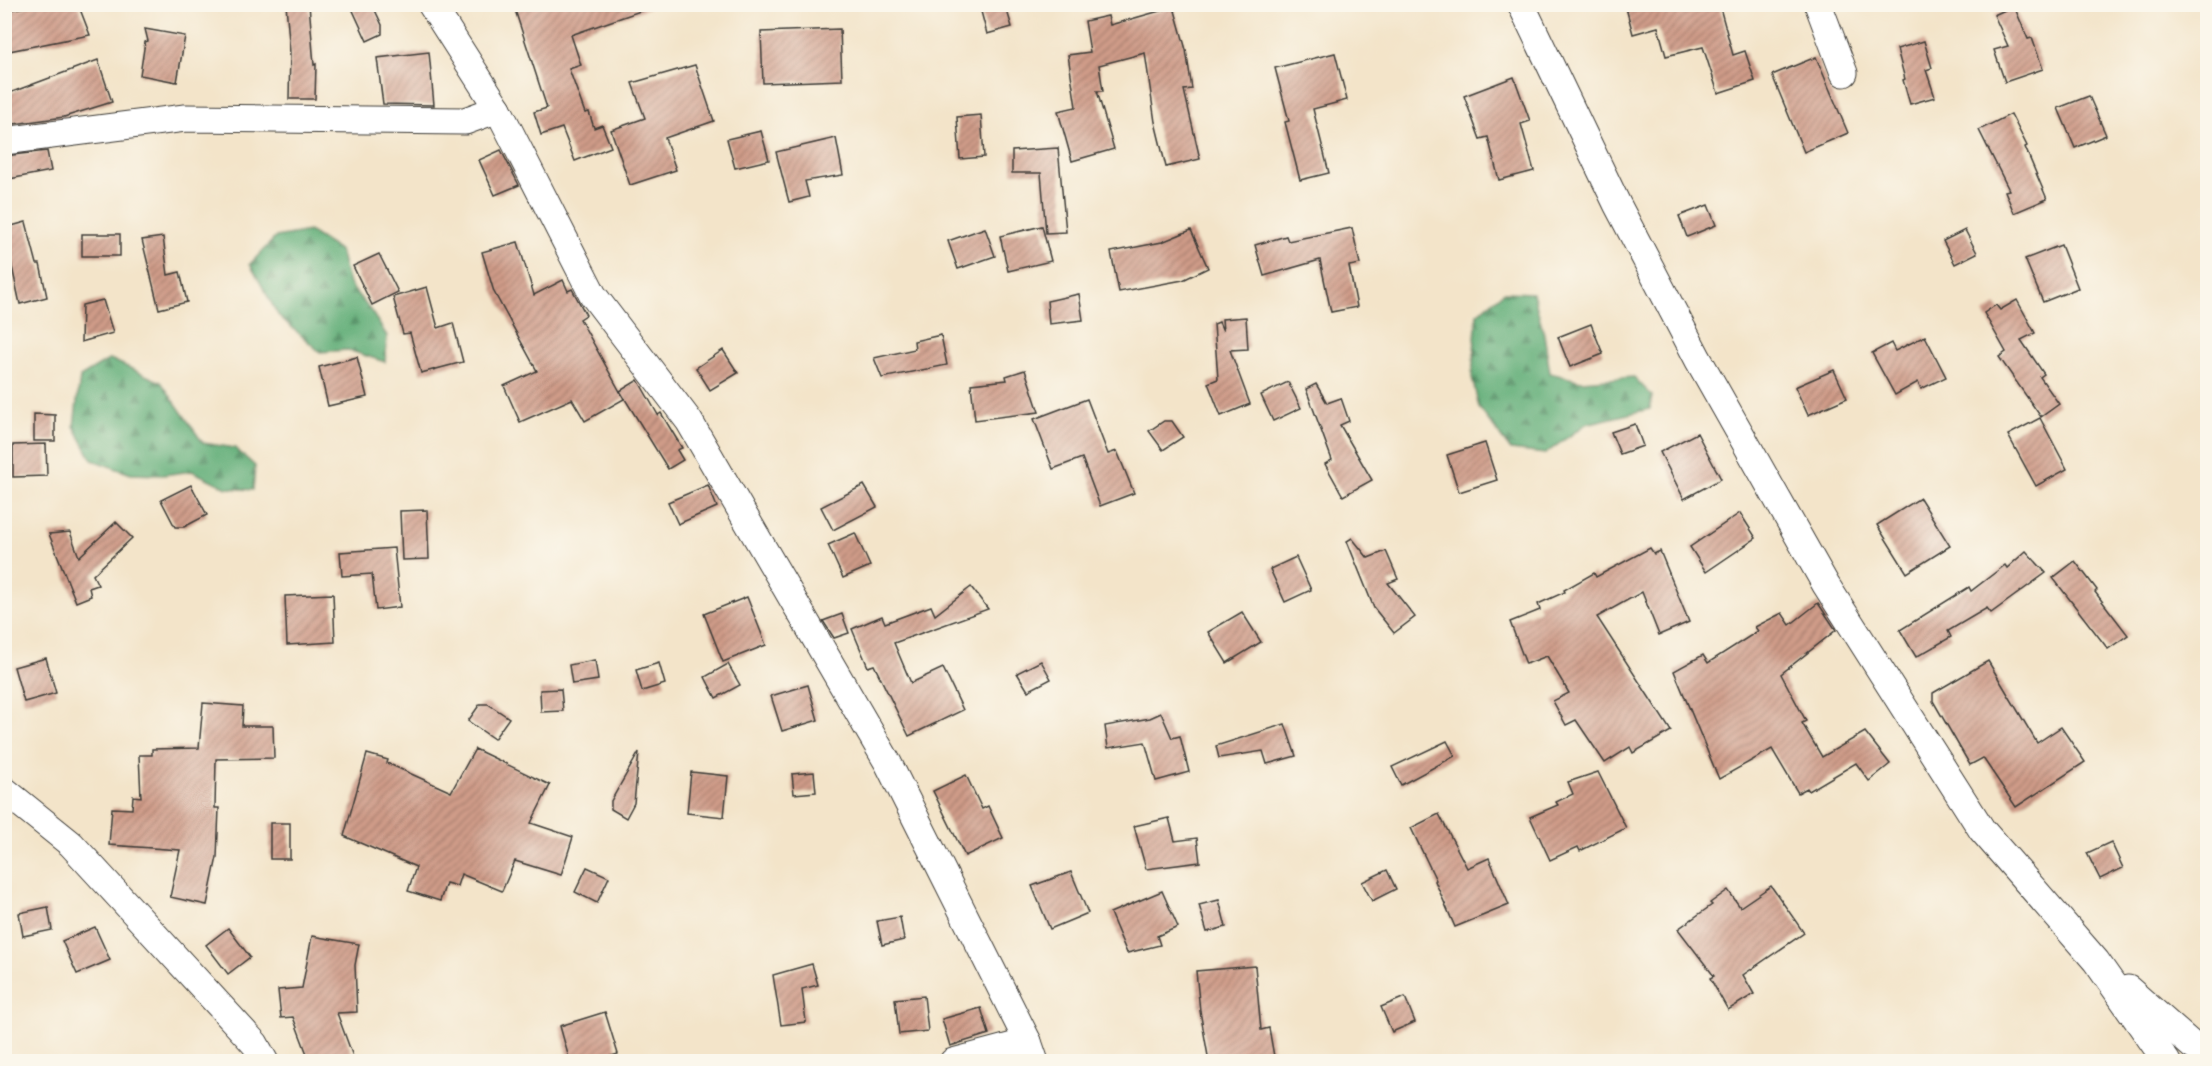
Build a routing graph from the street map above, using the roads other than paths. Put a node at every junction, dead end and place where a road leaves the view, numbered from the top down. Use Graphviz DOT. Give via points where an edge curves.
graph roads {
  1 [pos="431,4"];
  2 [pos="1521,4"];
  3 [pos="1818,4"];
  4 [pos="1844,73"];
  5 [pos="498,109"];
  6 [pos="4,141"];
  7 [pos="4,790"];
  8 [pos="2096,961"];
  9 [pos="1031,1052"];
  10 [pos="2208,1055"];
  11 [pos="265,1062"];
  12 [pos="952,1062"];
  13 [pos="2167,1062"];
  1 -- 5 [label="street"];
  2 -- 8 [label="street" via="1617,204 1682,328 1826,585 1982,830"];
  3 -- 4 [label="street"];
  5 -- 6 [label="street" via="465,121 185,118"];
  5 -- 9 [label="street" via="593,295 688,420 888,763"];
  7 -- 11 [label="street" via="71,844 255,1044"];
  8 -- 10 [label="street"];
  8 -- 13 [label="street"];
  9 -- 12 [label="street"];
}
